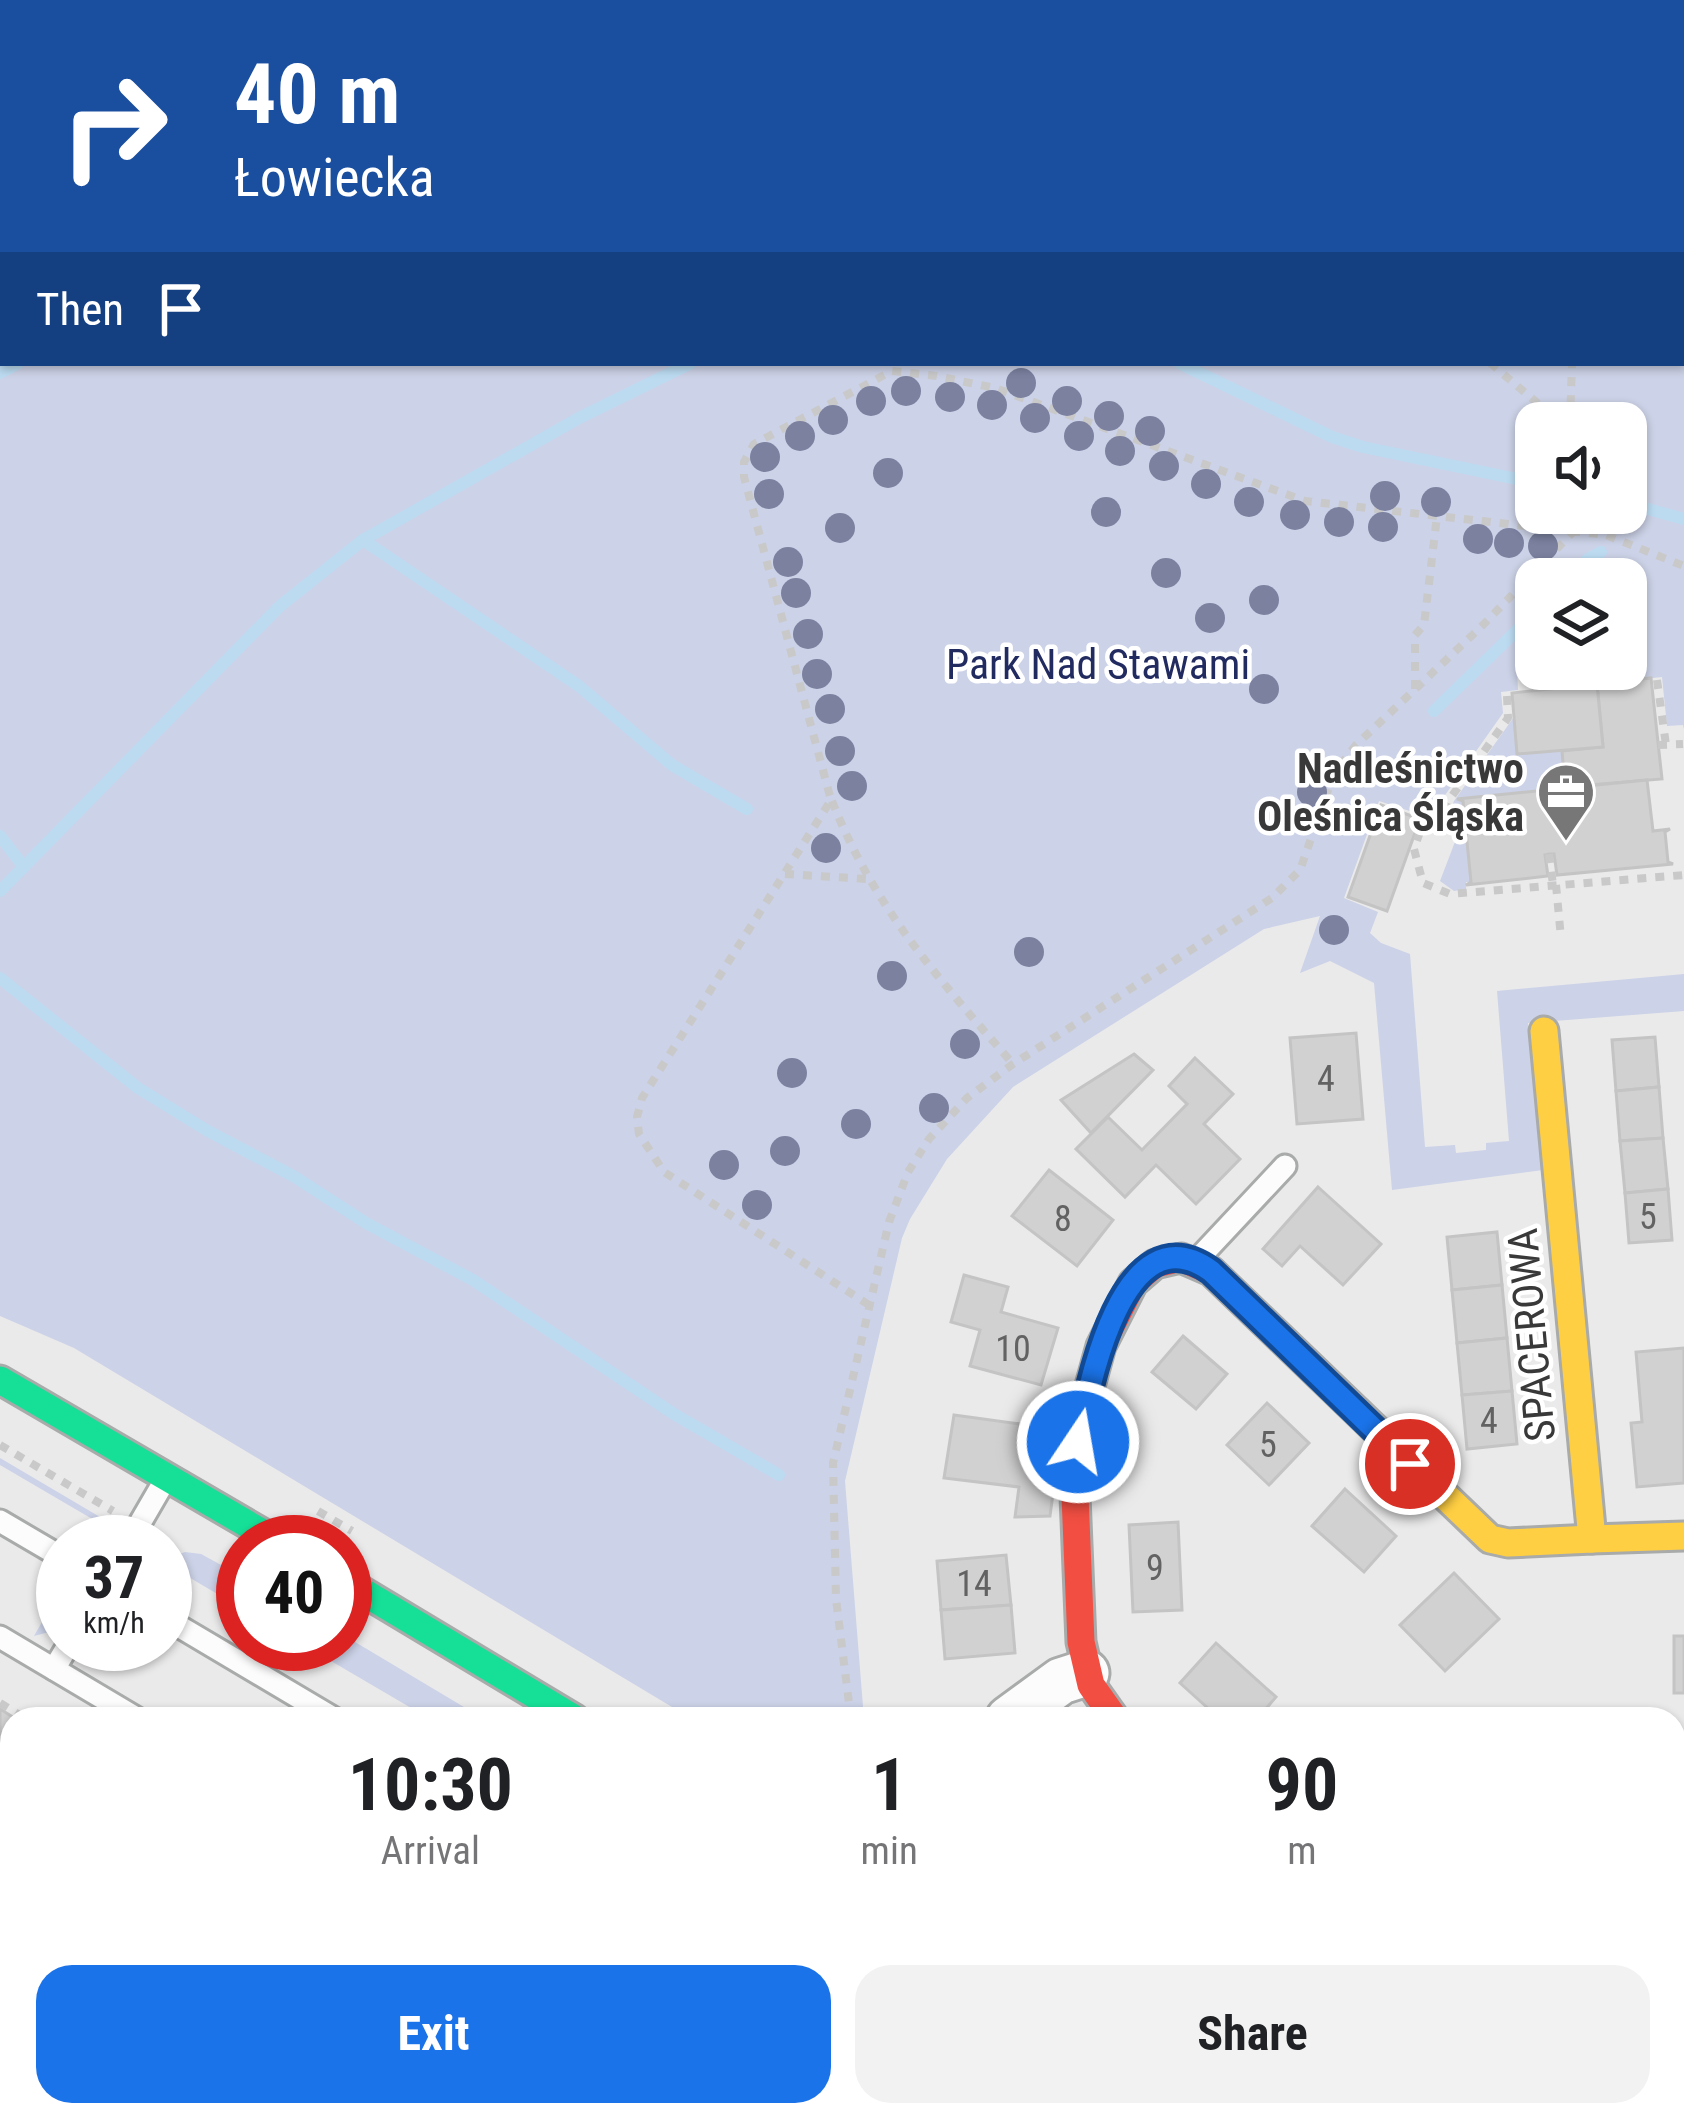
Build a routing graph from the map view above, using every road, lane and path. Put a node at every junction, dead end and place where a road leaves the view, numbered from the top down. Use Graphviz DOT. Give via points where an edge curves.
graph roads {
  1 [pos="1494,366"];
  2 [pos="1572,366"];
  3 [pos="891,367"];
  4 [pos="1536,402"];
  5 [pos="1571,402"];
  6 [pos="1437,516"];
  7 [pos="1515,524"];
  8 [pos="1571,534"];
  9 [pos="1600,534"];
  10 [pos="1684,566"];
  11 [pos="1657,680"];
  12 [pos="1415,689"];
  13 [pos="1507,696"];
  14 [pos="1683,744"];
  15 [pos="1684,755"];
  16 [pos="831,800"];
  17 [pos="1549,854"];
  18 [pos="785,874"];
  19 [pos="1684,875"];
  20 [pos="867,879"];
  21 [pos="1554,885"];
  22 [pos="1561,938"];
  23 [pos="1544,1031"];
  24 [pos="1013,1064"];
  25 [pos="1285,1166"];
  26 [pos="1197,1261"];
  27 [pos="869,1305"];
  28 [pos="0,1380"];
  29 [pos="0,1445"];
  30 [pos="167,1478"];
  31 [pos="115,1512"];
  32 [pos="145,1515"];
  33 [pos="231,1515"];
  34 [pos="0,1521"];
  35 [pos="1684,1536"];
  36 [pos="1592,1539"];
  37 [pos="36,1542"];
  38 [pos="372,1597"];
  39 [pos="192,1634"];
  40 [pos="0,1637"];
  41 [pos="36,1658"];
  42 [pos="57,1671"];
  43 [pos="1086,1673"];
  44 [pos="118,1707"];
  45 [pos="315,1707"];
  46 [pos="555,1707"];
  47 [pos="850,1707"];
  48 [pos="1025,1707"];
  49 [pos="1105,1707"];
  1 -- 4 [label="path"];
  2 -- 5 [label="path"];
  3 -- 6 [label="path" via="995,388 1305,501"];
  3 -- 16 [label="path" via="754,445 744,462"];
  6 -- 7 [label="path"];
  6 -- 12 [label="path" via="1424,625 1415,634"];
  8 -- 12 [label="path"];
  9 -- 10 [label="path"];
  11 -- 14 [label="path" via="1662,745"];
  12 -- 24 [label="path" via="1334,773 1300,870 1272,898"];
  13 -- 21 [label="path" via="1508,718 1441,821 1426,815 1414,849 1423,883 1450,894"];
  14 -- 15 [label="path"];
  16 -- 18 [label="path"];
  16 -- 20 [label="path"];
  17 -- 21 [label="path"];
  18 -- 20 [label="path"];
  18 -- 27 [label="path" via="642,1098 639,1134 664,1172"];
  19 -- 21 [label="path"];
  20 -- 24 [label="path"];
  21 -- 22 [label="path"];
  23 -- 36 [label="street, SPACEROWA"];
  24 -- 27 [label="path" via="968,1098 908,1172"];
  25 -- 26 [label="lane"];
  26 -- 36 [label="street" via="1490,1539"];
  26 -- 43 [label="street" via="1158,1260 1135,1280 1107,1330 1088,1391 1075,1489"];
  27 -- 47 [label="path" via="833,1463 836,1599"];
  28 -- 30 [label="street"];
  29 -- 31 [label="path"];
  30 -- 32 [label="lane"];
  30 -- 33 [label="street"];
  34 -- 37 [label="lane"];
  35 -- 36 [label="street"];
  38 -- 46 [label="street"];
  39 -- 45 [label="lane"];
  40 -- 41 [label="lane"];
  42 -- 44 [label="lane"];
  43 -- 48 [label="street"];
  43 -- 49 [label="street"];
}
